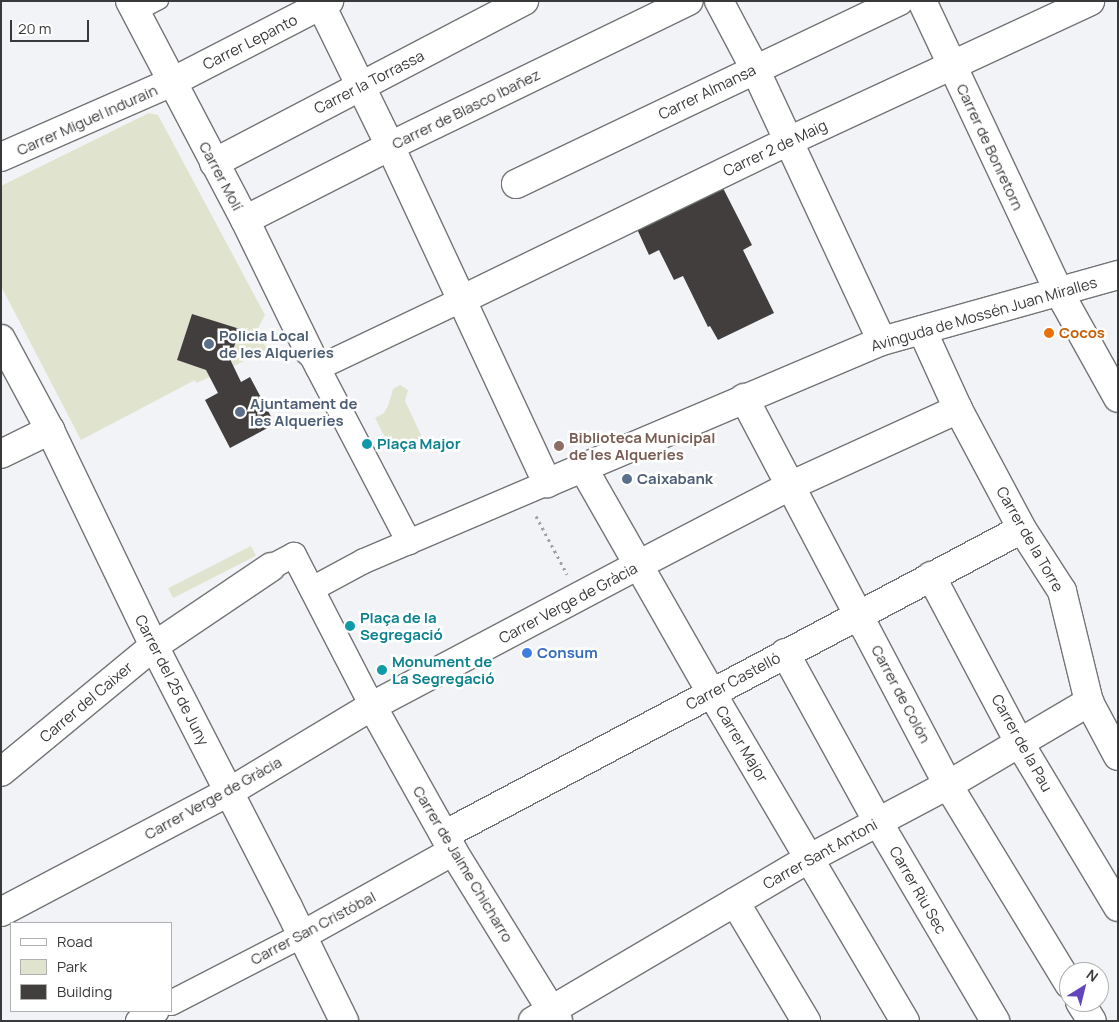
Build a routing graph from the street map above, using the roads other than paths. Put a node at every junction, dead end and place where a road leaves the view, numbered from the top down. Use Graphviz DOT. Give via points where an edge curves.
graph roads {
  1 [pos="160,1"];
  2 [pos="524,1"];
  3 [pos="689,1"];
  4 [pos="719,1"];
  5 [pos="899,1"];
  6 [pos="922,1"];
  7 [pos="1090,1"];
  8 [pos="323,3"];
  9 [pos="133,7"];
  10 [pos="952,67"];
  11 [pos="755,69"];
  12 [pos="172,82"];
  13 [pos="360,87"];
  14 [pos="789,141"];
  15 [pos="390,146"];
  16 [pos="1,157"];
  17 [pos="214,163"];
  18 [pos="516,184"];
  19 [pos="244,220"];
  20 [pos="1118,275"];
  21 [pos="1059,292"];
  22 [pos="463,299"];
  23 [pos="922,330"];
  24 [pos="1,339"];
  25 [pos="882,341"];
  26 [pos="313,360"];
  27 [pos="744,398"];
  28 [pos="1118,398"];
  29 [pos="958,409"];
  30 [pos="50,430"];
  31 [pos="1,454"];
  32 [pos="582,466"];
  33 [pos="547,483"];
  34 [pos="790,486"];
  35 [pos="1022,529"];
  36 [pos="409,542"];
  37 [pos="638,565"];
  38 [pos="271,567"];
  39 [pos="931,576"];
  40 [pos="312,589"];
  41 [pos="860,616"];
  42 [pos="154,646"];
  43 [pos="785,653"];
  44 [pos="711,692"];
  45 [pos="1089,702"];
  46 [pos="372,706"];
  47 [pos="1020,744"];
  48 [pos="1118,756"];
  49 [pos="1,772"];
  50 [pos="948,785"];
  51 [pos="229,792"];
  52 [pos="878,822"];
  53 [pos="448,843"];
  54 [pos="810,858"];
  55 [pos="1110,876"];
  56 [pos="735,902"];
  57 [pos="1118,907"];
  58 [pos="1,912"];
  59 [pos="302,935"];
  60 [pos="1059,968"];
  61 [pos="172,1002"];
  62 [pos="155,1012"];
  63 [pos="547,1017"];
  64 [pos="138,1021"];
  65 [pos="344,1021"];
  66 [pos="806,1021"];
  67 [pos="905,1021"];
  68 [pos="996,1021"];
  1 -- 9 [label="lane"];
  2 -- 13 [label="street, Carrer la Torrassa"];
  3 -- 15 [label="street, Carrer de Blasco Ibañez"];
  4 -- 11 [label="street"];
  5 -- 11 [label="street, Carrer Almansa"];
  6 -- 10 [label="street, Carrer de Bonretorn"];
  7 -- 10 [label="street, Carrer 2 de Maig"];
  8 -- 12 [label="street, Carrer Lepanto"];
  8 -- 13 [label="street"];
  9 -- 12 [label="street, Carrer Molí"];
  10 -- 14 [label="street, Carrer 2 de Maig"];
  10 -- 21 [label="street, Carrer de Bonretorn"];
  11 -- 14 [label="street"];
  11 -- 18 [label="street, Carrer Almansa"];
  12 -- 16 [label="street, Carrer Miguel Indurain"];
  12 -- 17 [label="street, Carrer Molí"];
  13 -- 15 [label="street"];
  13 -- 17 [label="street, Carrer la Torrassa"];
  14 -- 22 [label="street, Carrer 2 de Maig"];
  14 -- 25 [label="street"];
  15 -- 19 [label="street, Carrer de Blasco Ibañez"];
  15 -- 22 [label="street"];
  17 -- 19 [label="street, Carrer Molí"];
  19 -- 26 [label="street, Carrer Molí"];
  20 -- 21 [label="street, Avinguda de Mossén Juan Miralles"];
  21 -- 23 [label="street, Avinguda de Mossén Juan Miralles"];
  21 -- 28 [label="street, Carrer de Bonretorn"];
  22 -- 26 [label="street"];
  22 -- 33 [label="street"];
  23 -- 25 [label="street, Avinguda de Mossén Juan Miralles"];
  23 -- 29 [label="street, Carrer de la Torre"];
  24 -- 30 [label="street, Carrer del 25 de Juny"];
  25 -- 27 [label="street, Avinguda de Mossén Juan Miralles"];
  26 -- 36 [label="street"];
  27 -- 32 [label="street, Avinguda de Mossén Juan Miralles"];
  27 -- 34 [label="street, Carrer de Colón"];
  29 -- 34 [label="street, Carrer Verge de Gràcia"];
  29 -- 35 [label="street, Carrer de la Torre"];
  30 -- 31 [label="street"];
  30 -- 42 [label="street, Carrer del 25 de Juny"];
  32 -- 33 [label="street, Avinguda de Mossén Juan Miralles"];
  32 -- 37 [label="street, Carrer Major"];
  33 -- 36 [label="street"];
  34 -- 37 [label="street, Carrer Verge de Gràcia"];
  34 -- 41 [label="street, Carrer de Colón"];
  35 -- 39 [label="street, Carrer Castelló"];
  35 -- 45 [label="street, Carrer de la Torre" via="1062,591"];
  36 -- 40 [label="street" via="364,561"];
  37 -- 44 [label="street, Carrer Major"];
  37 -- 46 [label="street, Carrer Verge de Gràcia"];
  38 -- 40 [label="street" via="294,555"];
  38 -- 42 [label="street, Carrer del Caixer"];
  39 -- 41 [label="street, Carrer Castelló"];
  39 -- 47 [label="street, Carrer de la Pau"];
  40 -- 46 [label="street"];
  41 -- 43 [label="street, Carrer Castelló"];
  41 -- 50 [label="street, Carrer de Colón"];
  42 -- 49 [label="street, Carrer del Caixer"];
  42 -- 51 [label="street, Carrer del 25 de Juny"];
  43 -- 44 [label="street, Carrer Castelló"];
  43 -- 52 [label="street, Carrer Riu Sec"];
  44 -- 53 [label="street, Carrer Castelló"];
  44 -- 54 [label="street, Carrer Major"];
  45 -- 47 [label="street, Carrer Sant Antoni"];
  45 -- 48 [label="street, Carrer de la Torre"];
  46 -- 51 [label="street, Carrer Verge de Gràcia"];
  46 -- 53 [label="street, Carrer de Jaime Chicharro"];
  47 -- 50 [label="street, Carrer Sant Antoni"];
  47 -- 55 [label="street, Carrer de la Pau"];
  50 -- 52 [label="street, Carrer Sant Antoni"];
  50 -- 60 [label="street, Carrer de Colón"];
  51 -- 58 [label="street, Carrer Verge de Gràcia"];
  51 -- 59 [label="street, Carrer del 25 de Juny"];
  52 -- 54 [label="street, Carrer Sant Antoni"];
  52 -- 68 [label="street, Carrer Riu Sec"];
  53 -- 59 [label="street, Carrer San Cristóbal"];
  53 -- 63 [label="street, Carrer de Jaime Chicharro"];
  54 -- 56 [label="street, Carrer Sant Antoni"];
  54 -- 67 [label="street, Carrer Major"];
  55 -- 57 [label="street, Carrer de la Pau"];
  56 -- 63 [label="street, Carrer Sant Antoni"];
  56 -- 66 [label="street"];
  59 -- 61 [label="street, Carrer San Cristóbal"];
  59 -- 65 [label="street, Carrer del 25 de Juny"];
  62 -- 64 [label="street"];
}
